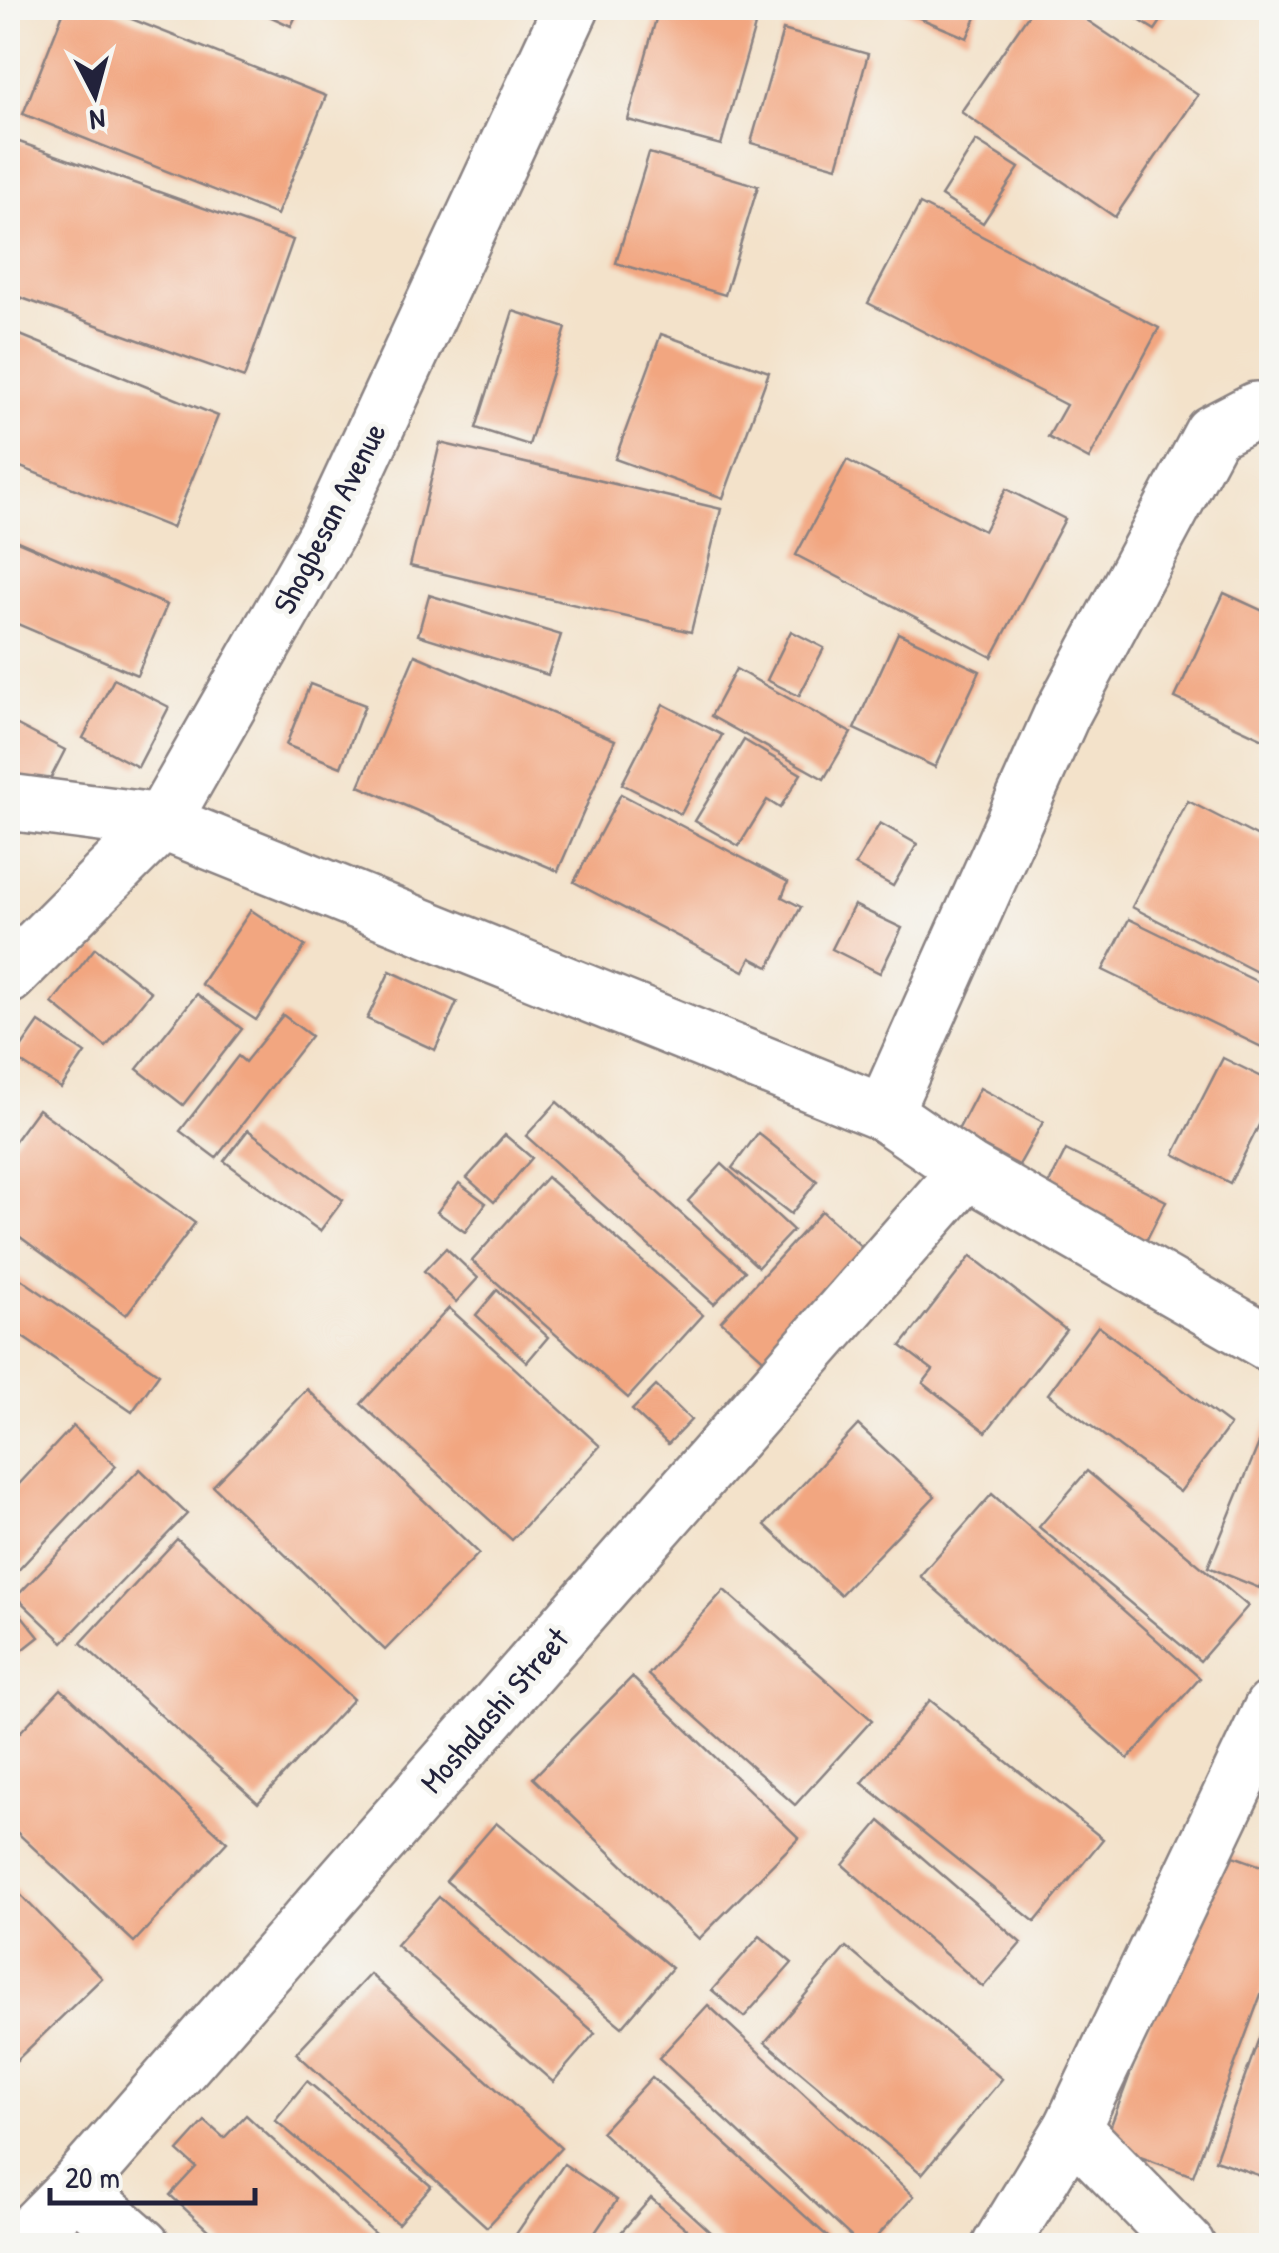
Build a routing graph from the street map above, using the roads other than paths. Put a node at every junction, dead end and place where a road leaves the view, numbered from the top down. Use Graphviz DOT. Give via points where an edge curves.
graph roads {
  1 [pos="571,8"];
  2 [pos="1272,412"];
  3 [pos="8,802"];
  4 [pos="162,822"];
  5 [pos="8,976"];
  6 [pos="884,1113"];
  7 [pos="968,1170"];
  8 [pos="1272,1346"];
  9 [pos="1272,1708"];
  10 [pos="1072,2128"];
  11 [pos="75,2188"];
  12 [pos="18,2246"];
  13 [pos="142,2246"];
  14 [pos="1000,2246"];
  15 [pos="1187,2246"];
  1 -- 4 [label="street, Shogbesan Avenue" via="328,531"];
  2 -- 6 [label="street" via="1256,410 1212,433 1062,714"];
  3 -- 4 [label="street"];
  4 -- 5 [label="street, Shogbesan Avenue"];
  4 -- 6 [label="street"];
  6 -- 7 [label="street"];
  7 -- 8 [label="street"];
  7 -- 11 [label="street, Moshalashi Street"];
  9 -- 10 [label="street"];
  10 -- 14 [label="street"];
  10 -- 15 [label="street"];
  11 -- 12 [label="street, Moshalashi Street"];
  11 -- 13 [label="street"];
}
